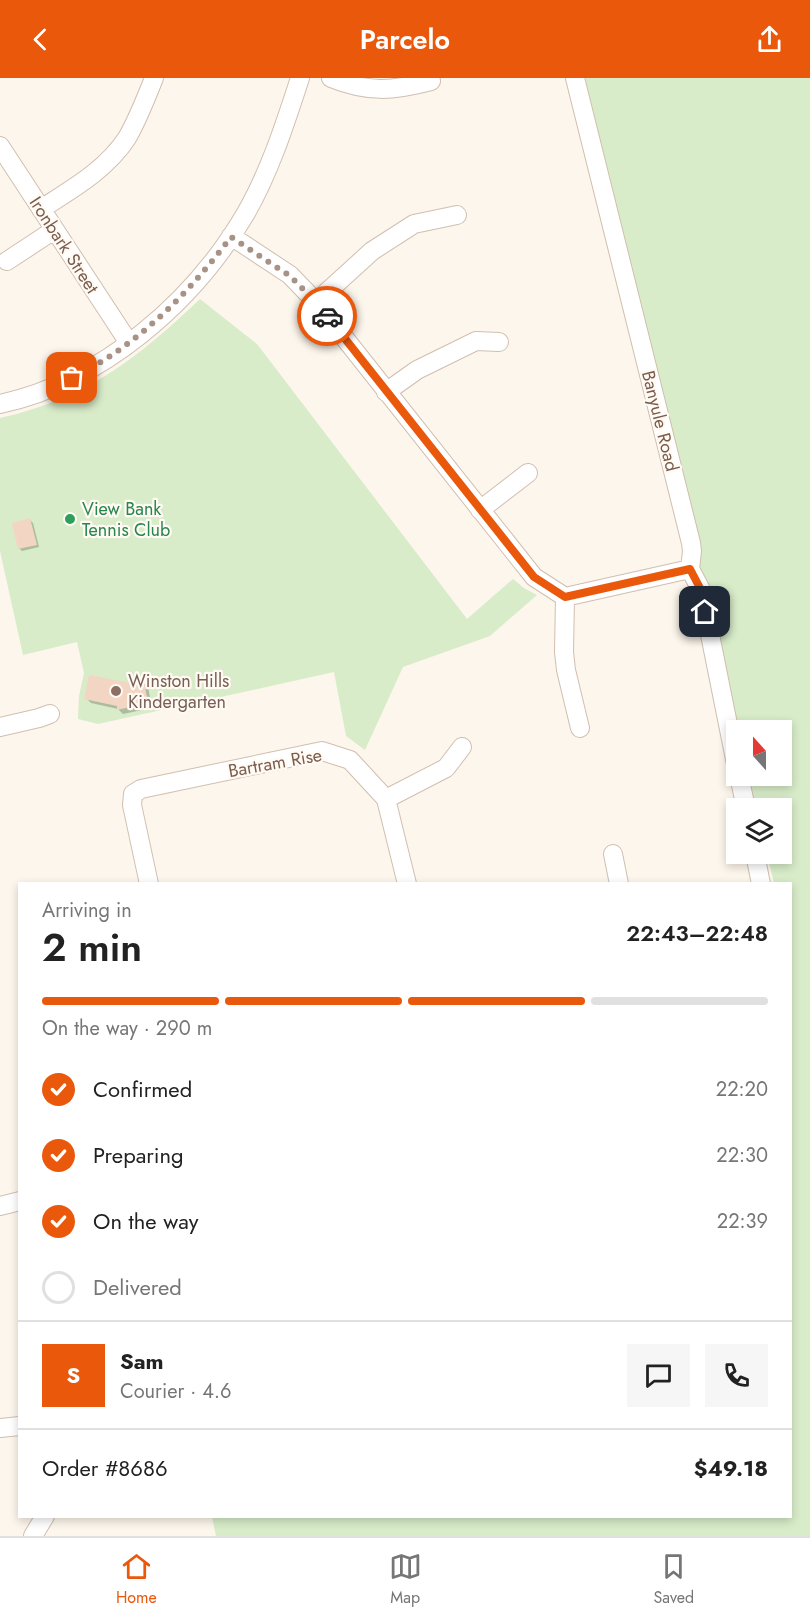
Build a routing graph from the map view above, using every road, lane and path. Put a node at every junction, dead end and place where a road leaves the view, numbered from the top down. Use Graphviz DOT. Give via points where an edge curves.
graph roads {
  1 [pos="154,78"];
  2 [pos="300,78"];
  3 [pos="331,78"];
  4 [pos="575,78"];
  5 [pos="431,81"];
  6 [pos="0,146"];
  7 [pos="40,209"];
  8 [pos="457,215"];
  9 [pos="54,230"];
  10 [pos="231,237"];
  11 [pos="7,261"];
  12 [pos="316,302"];
  13 [pos="499,342"];
  14 [pos="129,343"];
  15 [pos="386,392"];
  16 [pos="0,404"];
  17 [pos="528,473"];
  18 [pos="480,510"];
  19 [pos="690,569"];
  20 [pos="565,597"];
  21 [pos="50,714"];
  22 [pos="727,720"];
  23 [pos="0,727"];
  24 [pos="580,728"];
  25 [pos="462,747"];
  26 [pos="386,799"];
  27 [pos="613,854"];
  28 [pos="757,864"];
  29 [pos="149,882"];
  30 [pos="407,882"];
  31 [pos="619,882"];
  32 [pos="761,882"];
  33 [pos="18,1202"];
  34 [pos="0,1206"];
  35 [pos="18,1426"];
  36 [pos="0,1428"];
  37 [pos="44,1518"];
  38 [pos="33,1536"];
  1 -- 7 [label="street" via="138,118 117,151 95,172"];
  2 -- 10 [label="street" via="270,165"];
  3 -- 5 [label="street" via="390,90"];
  4 -- 19 [label="street, Banyule Road" via="691,543"];
  6 -- 7 [label="street, Ironbark Street"];
  7 -- 9 [label="street, Ironbark Street"];
  8 -- 12 [label="street" via="414,224 372,251"];
  9 -- 11 [label="street"];
  9 -- 14 [label="street, Ironbark Street"];
  10 -- 12 [label="street" via="290,276"];
  10 -- 14 [label="street" via="188,290"];
  12 -- 15 [label="street"];
  13 -- 15 [label="street" via="476,342 417,370"];
  14 -- 16 [label="street" via="58,385"];
  15 -- 18 [label="street"];
  17 -- 18 [label="street"];
  18 -- 20 [label="street" via="534,577"];
  19 -- 20 [label="street"];
  19 -- 22 [label="street, Banyule Road" via="701,590"];
  20 -- 24 [label="street" via="566,670"];
  21 -- 23 [label="street"];
  25 -- 26 [label="street" via="446,768"];
  26 -- 29 [label="street, Bartram Rise" via="350,760 322,751 129,790"];
  26 -- 30 [label="street, Bartram Rise"];
  27 -- 31 [label="street"];
  28 -- 32 [label="street"];
  33 -- 34 [label="street"];
  35 -- 36 [label="street"];
  37 -- 38 [label="street"];
}
